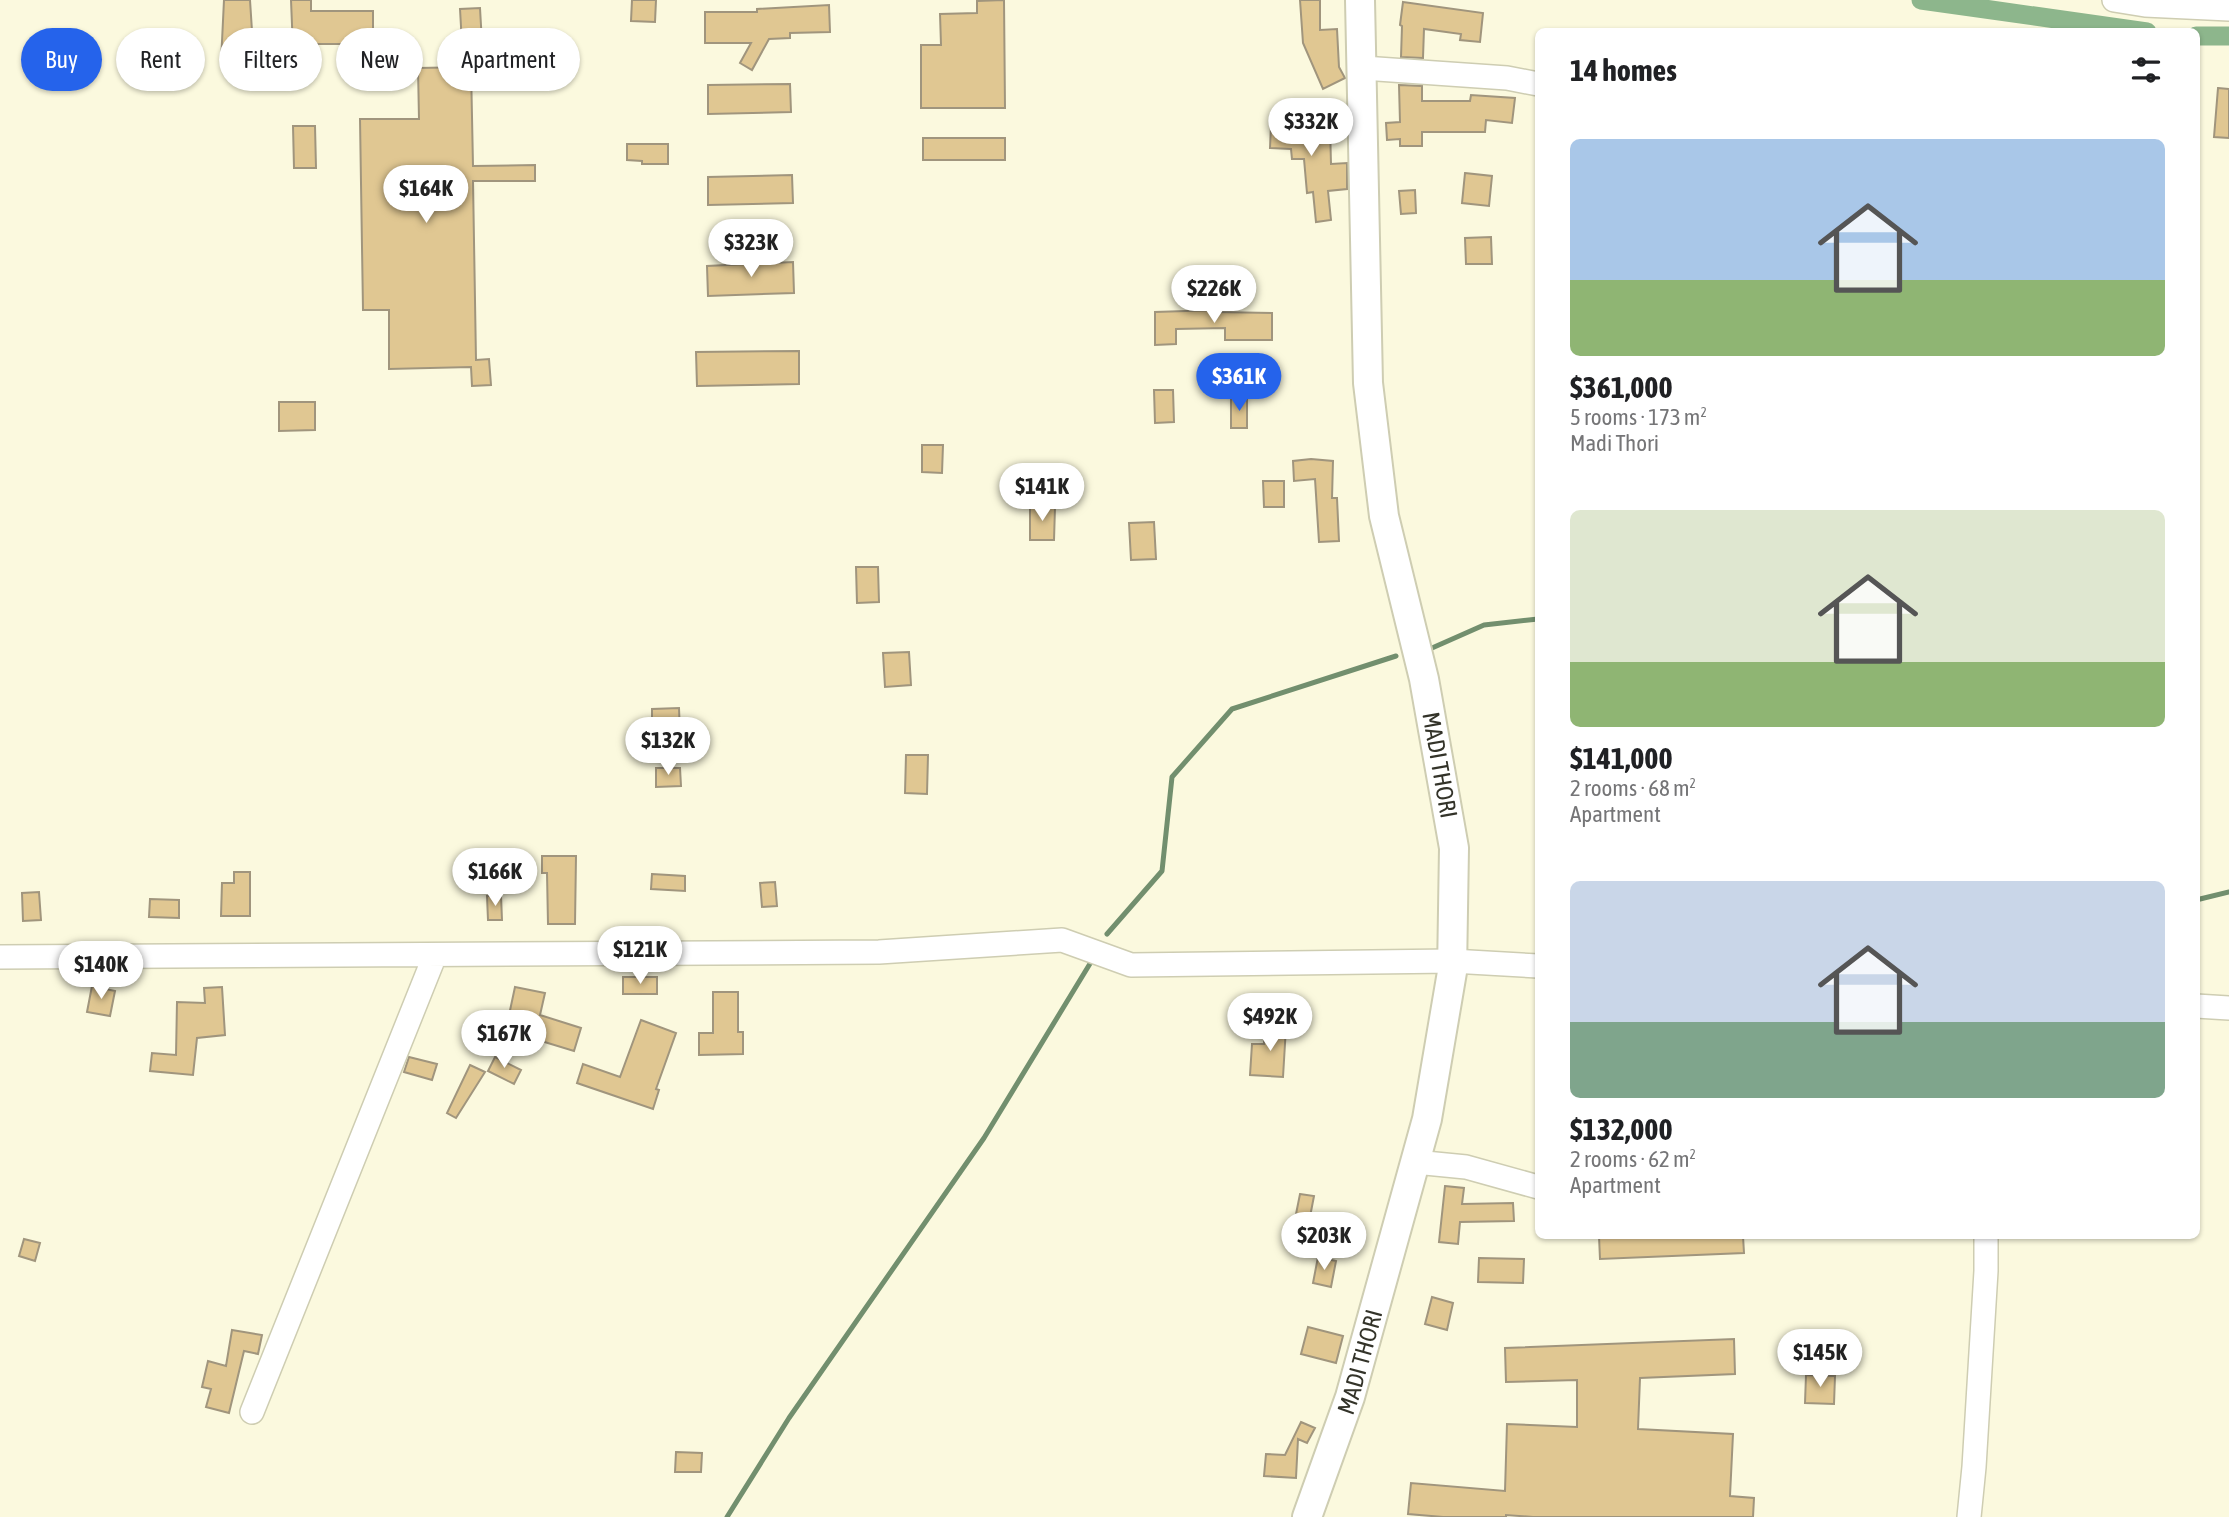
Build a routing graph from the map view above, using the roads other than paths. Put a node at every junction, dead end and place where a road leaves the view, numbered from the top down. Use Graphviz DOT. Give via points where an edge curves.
graph roads {
  1 [pos="1360,0"];
  2 [pos="2114,0"];
  3 [pos="2229,9"];
  4 [pos="1363,68"];
  5 [pos="1535,83"];
  6 [pos="435,955"];
  7 [pos="0,957"];
  8 [pos="1452,961"];
  9 [pos="1535,966"];
  10 [pos="2200,1006"];
  11 [pos="2229,1008"];
  12 [pos="1415,1162"];
  13 [pos="1535,1186"];
  14 [pos="1986,1239"];
  15 [pos="252,1412"];
  16 [pos="1307,1517"];
  17 [pos="1969,1517"];
  1 -- 4 [label="main road, MADI THORI"];
  2 -- 3 [label="street"];
  4 -- 5 [label="street"];
  4 -- 8 [label="main road, MADI THORI" via="1368,383 1384,516 1424,679 1454,848"];
  6 -- 7 [label="street"];
  6 -- 8 [label="street" via="878,951 1062,940 1131,965"];
  6 -- 15 [label="street"];
  8 -- 9 [label="street"];
  8 -- 12 [label="main road, MADI THORI" via="1427,1119"];
  10 -- 11 [label="street"];
  12 -- 13 [label="street" via="1466,1167"];
  12 -- 16 [label="main road, MADI THORI" via="1350,1397"];
  14 -- 17 [label="street"];
}
